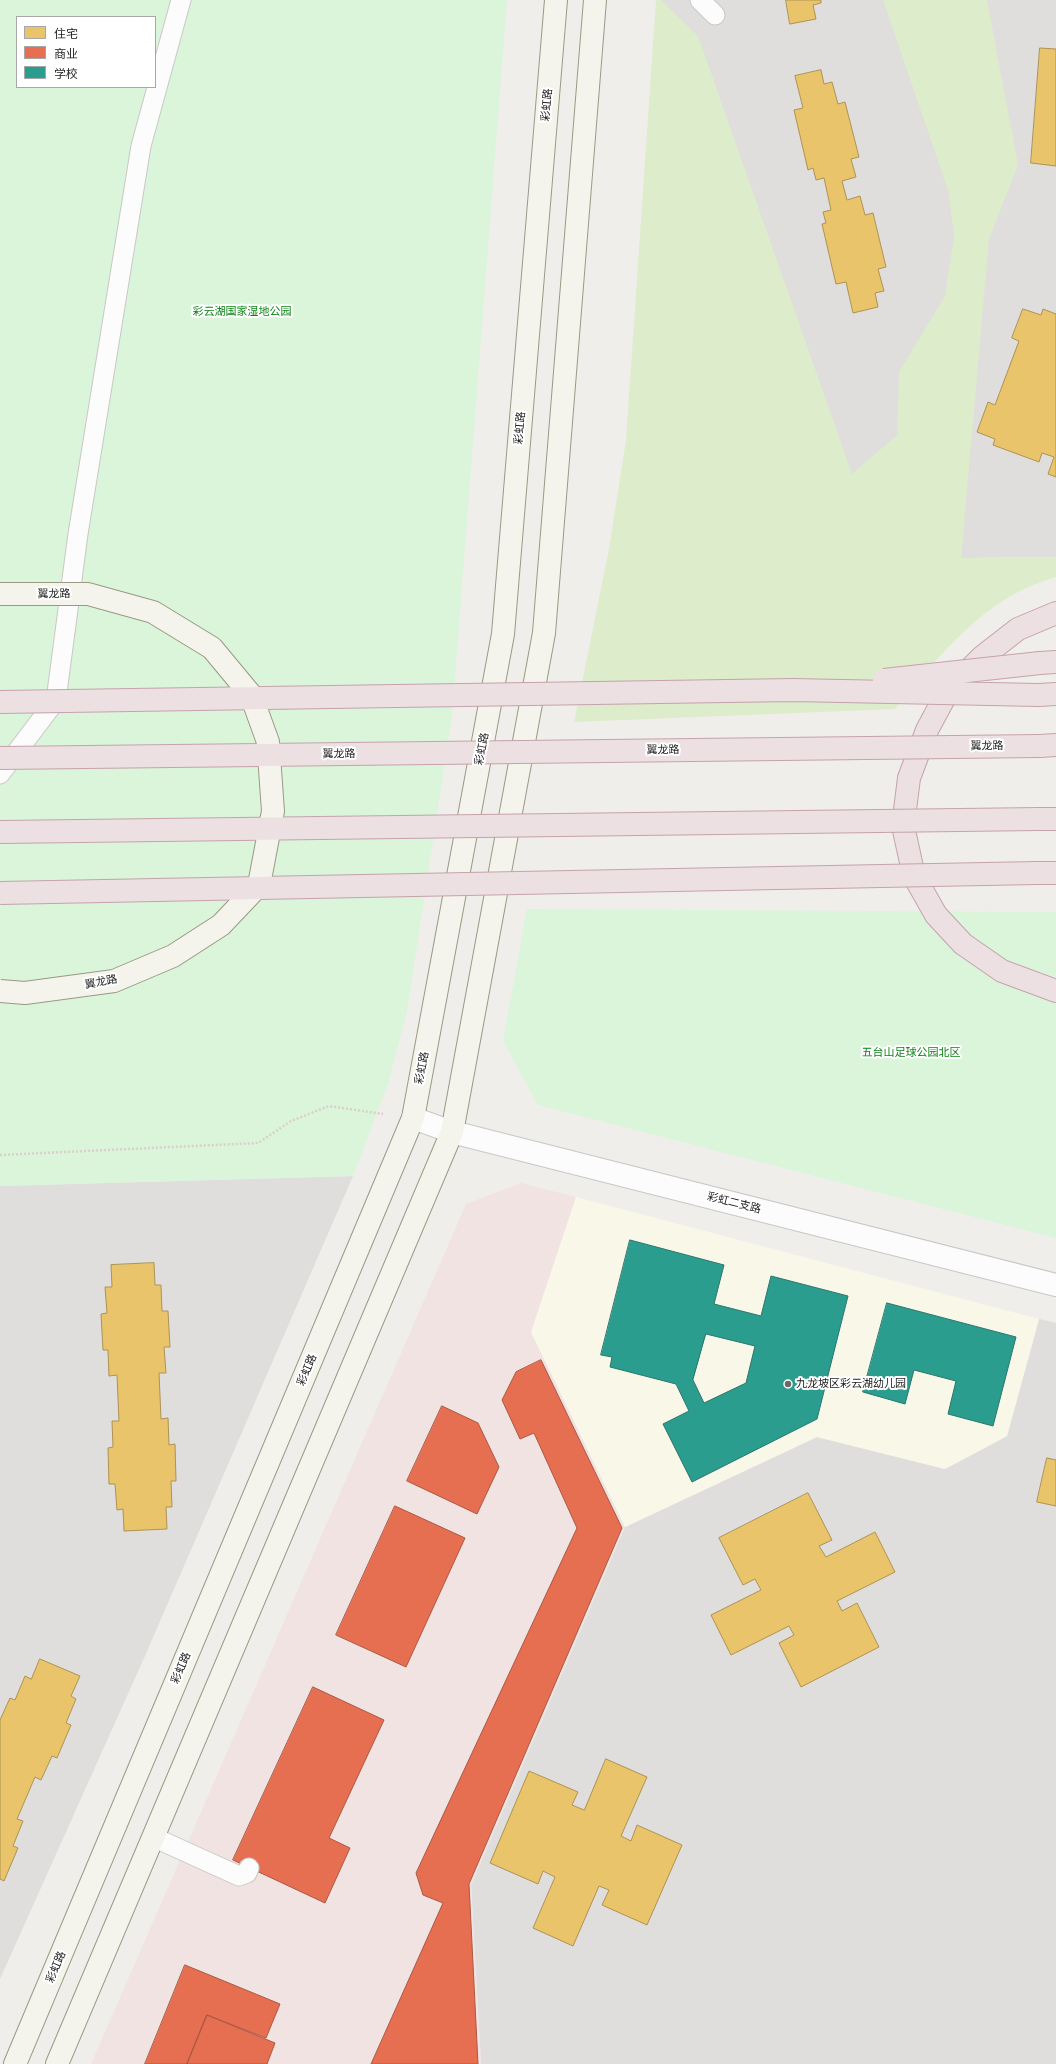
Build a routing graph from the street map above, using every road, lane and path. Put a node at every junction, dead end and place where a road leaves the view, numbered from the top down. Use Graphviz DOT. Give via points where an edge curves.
graph roads {
  1 [pos="182,0"];
  2 [pos="556,0"];
  3 [pos="595,0"];
  4 [pos="700,0"];
  5 [pos="715,15"];
  6 [pos="0,594"];
  7 [pos="1056,613"];
  8 [pos="1048,663"];
  9 [pos="793,690"];
  10 [pos="1048,695"];
  11 [pos="0,702"];
  12 [pos="1048,745"];
  13 [pos="0,758"];
  14 [pos="0,774"];
  15 [pos="1048,819"];
  16 [pos="0,832"];
  17 [pos="1047,873"];
  18 [pos="0,893"];
  19 [pos="0,991"];
  20 [pos="1056,991"];
  21 [pos="413,1118"];
  22 [pos="452,1132"];
  23 [pos="0,1155"];
  24 [pos="1056,1285"];
  25 [pos="153,1837"];
  26 [pos="249,1868"];
  27 [pos="15,2064"];
  28 [pos="57,2064"];
  1 -- 14 [label="lane" via="141,146 78,534 56,700"];
  2 -- 21 [label="main road, 彩虹路" via="503,634"];
  3 -- 22 [label="main road" via="544,633"];
  4 -- 5 [label="lane"];
  6 -- 19 [label="main road, 翼龙路, bridge" via="88,594 153,612 212,648 251,695 268,742 273,811 259,885 215,929 173,956 114,981 25,993"];
  7 -- 20 [label="highway" via="1018,629 982,657 948,691 927,730 909,778 903,826 914,876 936,916 963,944 1002,972"];
  8 -- 9 [label="highway, bridge"];
  9 -- 10 [label="highway, bridge"];
  9 -- 11 [label="highway, bridge"];
  12 -- 13 [label="highway, 翼龙路, bridge"];
  15 -- 16 [label="highway, bridge"];
  17 -- 18 [label="highway, bridge"];
  21 -- 22 [label="street, 彩虹二支路"];
  21 -- 23 [label="path" via="329,1106 291,1121 258,1143"];
  21 -- 27 [label="main road, 彩虹路"];
  22 -- 24 [label="street, 彩虹二支路"];
  22 -- 25 [label="main road"];
  25 -- 26 [label="lane" via="238,1876 247,1873"];
  25 -- 28 [label="main road"];
}
